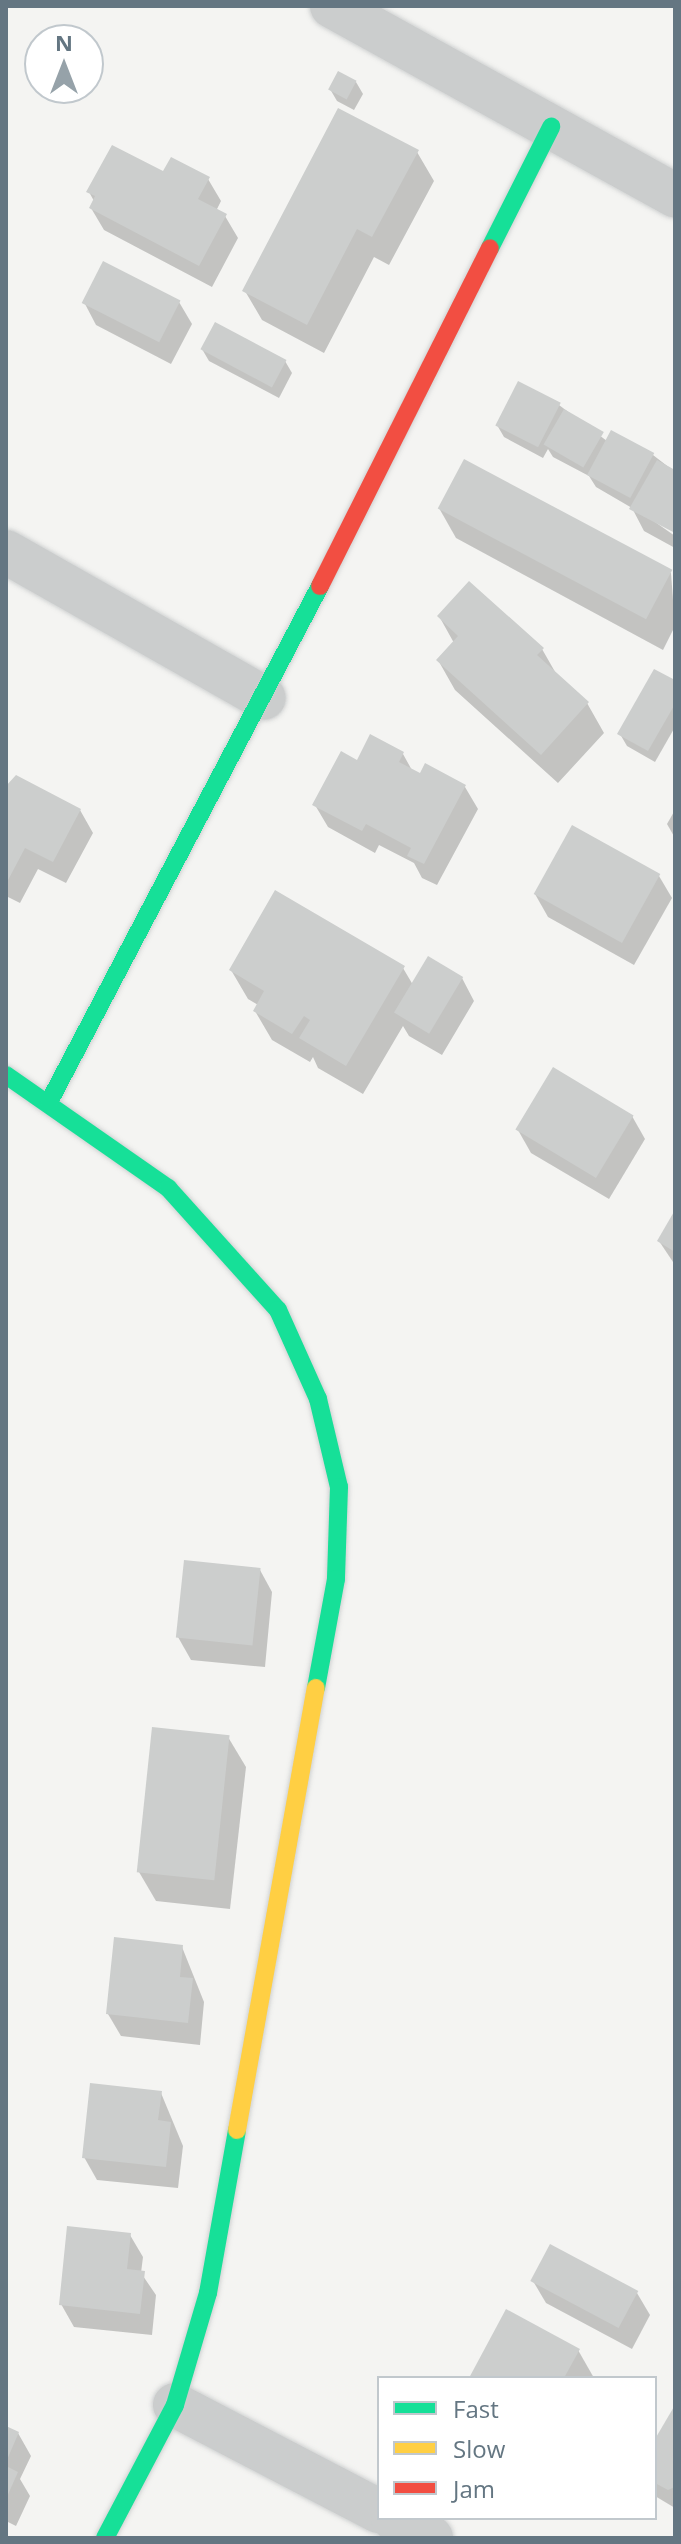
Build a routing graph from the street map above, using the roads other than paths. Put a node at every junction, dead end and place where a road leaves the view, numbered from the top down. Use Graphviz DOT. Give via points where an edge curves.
graph roads {
  1 [pos="332,6"];
  2 [pos="551,127"];
  3 [pos="675,195"];
  4 [pos="6,552"];
  5 [pos="264,698"];
  6 [pos="6,1075"];
  7 [pos="49,1102"];
  8 [pos="175,2405"];
  9 [pos="377,2510"];
  10 [pos="397,2520"];
  11 [pos="105,2538"];
  12 [pos="431,2538"];
  1 -- 2 [label="street"];
  2 -- 3 [label="street"];
  2 -- 5 [label="street"];
  4 -- 5 [label="street"];
  5 -- 7 [label="street"];
  6 -- 7 [label="street"];
  7 -- 8 [label="street" via="168,1188 278,1310 318,1399 339,1487 331,1610 208,2293"];
  8 -- 9 [label="street"];
  8 -- 11 [label="street"];
  10 -- 12 [label="street"];
}
